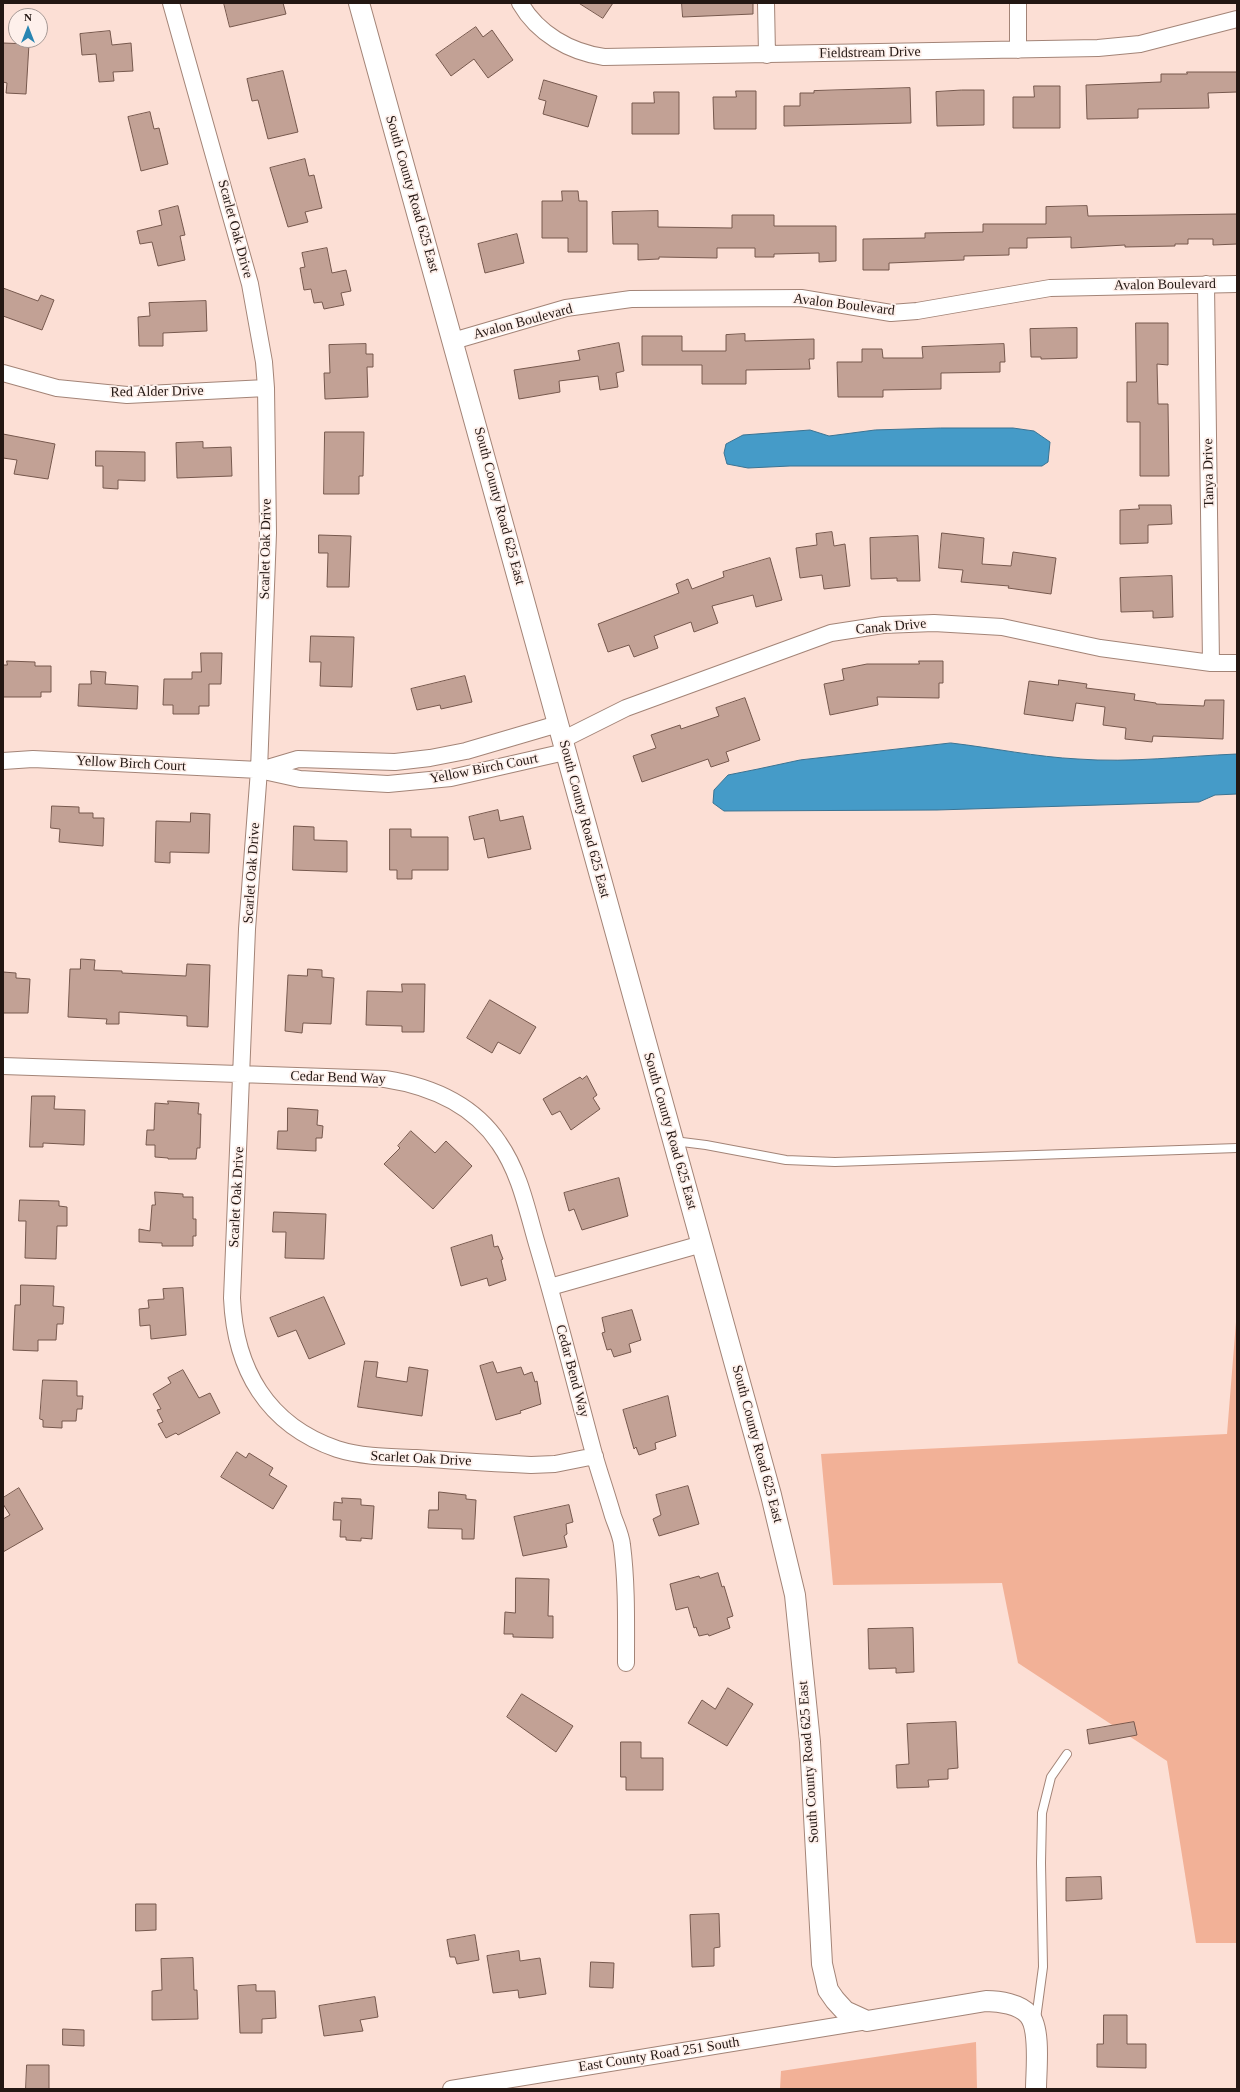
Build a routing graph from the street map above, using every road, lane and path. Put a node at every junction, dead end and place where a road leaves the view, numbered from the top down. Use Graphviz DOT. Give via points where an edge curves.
graph roads {
  1 [pos="172,3"];
  2 [pos="359,3"];
  3 [pos="520,3"];
  4 [pos="766,3"];
  5 [pos="1018,3"];
  6 [pos="1237,19"];
  7 [pos="1018,50"];
  8 [pos="767,55"];
  9 [pos="1206,284"];
  10 [pos="1237,284"];
  11 [pos="453,341"];
  12 [pos="3,373"];
  13 [pos="266,388"];
  14 [pos="1211,663"];
  15 [pos="1237,663"];
  16 [pos="562,738"];
  17 [pos="3,761"];
  18 [pos="259,770"];
  19 [pos="3,1066"];
  20 [pos="243,1074"];
  21 [pos="673,1140"];
  22 [pos="1237,1148"];
  23 [pos="702,1244"];
  24 [pos="550,1287"];
  25 [pos="595,1456"];
  26 [pos="626,1663"];
  27 [pos="1067,1754"];
  28 [pos="867,2021"];
  29 [pos="1034,2028"];
  30 [pos="451,2089"];
  31 [pos="1036,2089"];
  1 -- 13 [label="street, Scarlet Oak Drive" via="250,284"];
  2 -- 11 [label="street, South County Road 625 East"];
  3 -- 8 [label="street, Fieldstream Drive" via="539,27 549,35 568,46 593,55"];
  4 -- 8 [label="street"];
  5 -- 7 [label="street"];
  6 -- 7 [label="street, Fieldstream Drive" via="1140,44"];
  7 -- 8 [label="street, Fieldstream Drive"];
  9 -- 10 [label="street, Avalon Boulevard"];
  9 -- 11 [label="street, Avalon Boulevard" via="1050,288 917,311 891,313 802,298 631,299 566,308"];
  9 -- 14 [label="street, Tanya Drive"];
  11 -- 16 [label="street, South County Road 625 East"];
  12 -- 13 [label="street, Red Alder Drive" via="57,388 127,395"];
  13 -- 18 [label="street, Scarlet Oak Drive" via="268,533"];
  14 -- 15 [label="street, Canak Drive"];
  14 -- 16 [label="street, Canak Drive" via="1100,648 1002,627 934,623 883,625 831,633 626,708"];
  16 -- 18 [label="street, Yellow Birch Court" via="395,762 298,759"];
  16 -- 18 [label="street, Yellow Birch Court" via="451,778 388,784 300,780"];
  16 -- 21 [label="street, South County Road 625 East"];
  17 -- 18 [label="street, Yellow Birch Court" via="34,759"];
  18 -- 20 [label="street, Scarlet Oak Drive" via="247,929"];
  19 -- 20 [label="street, Cedar Bend Way"];
  20 -- 24 [label="street, Cedar Bend Way" via="385,1079 411,1083 437,1092 460,1105 486,1127 513,1166"];
  20 -- 25 [label="street, Scarlet Oak Drive" via="232,1298 233,1324 244,1362 256,1386 272,1407 291,1425 314,1439 338,1449 364,1455 531,1465 555,1464"];
  21 -- 22 [label="lane" via="786,1160 835,1162"];
  21 -- 23 [label="street, South County Road 625 East"];
  23 -- 24 [label="street"];
  23 -- 28 [label="street, South County Road 625 East" via="772,1495 795,1595 810,1742 824,1979 828,1990 845,2010"];
  24 -- 25 [label="street, Cedar Bend Way"];
  25 -- 26 [label="street, Cedar Bend Way" via="622,1542 626,1578"];
  27 -- 29 [label="lane" via="1051,1777 1042,1813 1043,1967"];
  28 -- 29 [label="street" via="996,2001 1020,2008 1030,2016"];
  28 -- 30 [label="street, East County Road 251 South"];
  29 -- 31 [label="street"];
}
